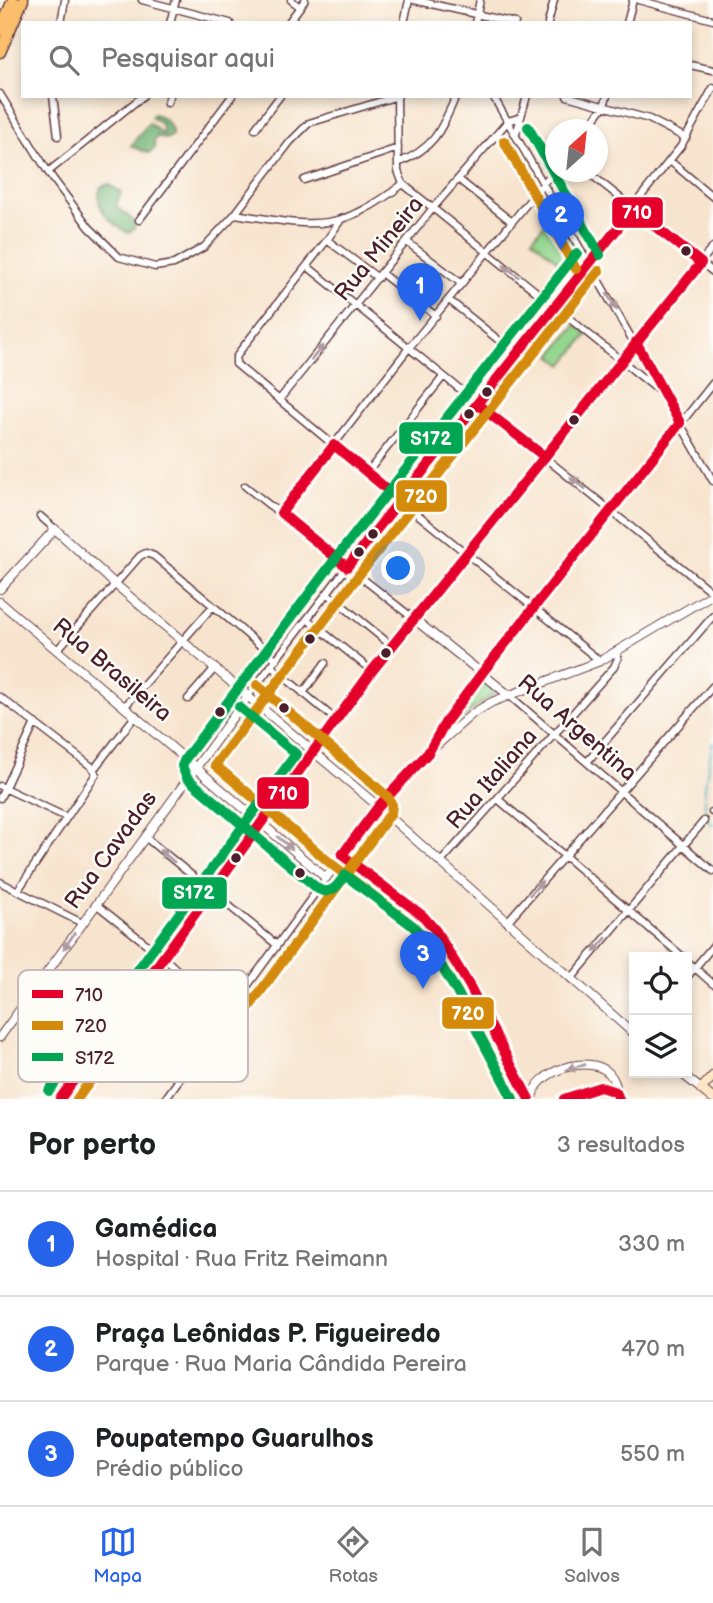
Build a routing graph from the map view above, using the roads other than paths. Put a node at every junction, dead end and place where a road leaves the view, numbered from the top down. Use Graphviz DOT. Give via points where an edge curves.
graph roads {
  1 [pos="13,0"];
  2 [pos="23,0"];
  3 [pos="65,0"];
  4 [pos="142,0"];
  5 [pos="291,0"];
  6 [pos="305,0"];
  7 [pos="412,0"];
  8 [pos="480,0"];
  9 [pos="554,0"];
  10 [pos="636,0"];
  11 [pos="679,0"];
  12 [pos="175,4"];
  13 [pos="300,7"];
  14 [pos="676,10"];
  15 [pos="477,13"];
  16 [pos="713,20"];
  17 [pos="61,21"];
  18 [pos="171,21"];
  19 [pos="224,21"];
  20 [pos="290,21"];
  21 [pos="405,21"];
  22 [pos="475,21"];
  23 [pos="507,21"];
  24 [pos="549,21"];
  25 [pos="628,21"];
  26 [pos="0,31"];
  27 [pos="0,52"];
  28 [pos="692,65"];
  29 [pos="713,70"];
  30 [pos="713,88"];
  31 [pos="0,94"];
  32 [pos="53,98"];
  33 [pos="128,98"];
  34 [pos="141,98"];
  35 [pos="230,98"];
  36 [pos="278,98"];
  37 [pos="390,98"];
  38 [pos="397,98"];
  39 [pos="455,98"];
  40 [pos="494,98"];
  41 [pos="526,98"];
  42 [pos="574,98"];
  43 [pos="606,98"];
  44 [pos="134,104"];
  45 [pos="604,106"];
  46 [pos="521,117"];
  47 [pos="594,119"];
  48 [pos="508,121"];
  49 [pos="255,129"];
  50 [pos="516,134"];
  51 [pos="58,136"];
  52 [pos="686,138"];
  53 [pos="398,148"];
  54 [pos="670,161"];
  55 [pos="398,163"];
  56 [pos="48,172"];
  57 [pos="458,179"];
  58 [pos="304,180"];
  59 [pos="545,181"];
  60 [pos="599,182"];
  61 [pos="403,184"];
  62 [pos="543,184"];
  63 [pos="713,197"];
  64 [pos="433,208"];
  65 [pos="633,209"];
  66 [pos="235,214"];
  67 [pos="139,220"];
  68 [pos="340,221"];
  69 [pos="512,222"];
  70 [pos="327,240"];
  71 [pos="407,242"];
  72 [pos="713,247"];
  73 [pos="488,252"];
  74 [pos="588,262"];
  75 [pos="701,262"];
  76 [pos="307,266"];
  77 [pos="713,272"];
  78 [pos="379,276"];
  79 [pos="462,284"];
  80 [pos="449,300"];
  81 [pos="355,306"];
  82 [pos="555,306"];
  83 [pos="436,316"];
  84 [pos="636,342"];
  85 [pos="408,349"];
  86 [pos="517,355"];
  87 [pos="621,360"];
  88 [pos="443,377"];
  89 [pos="713,383"];
  90 [pos="662,392"];
  91 [pos="279,400"];
  92 [pos="477,404"];
  93 [pos="680,423"];
  94 [pos="334,445"];
  95 [pos="545,457"];
  96 [pos="367,472"];
  97 [pos="713,481"];
  98 [pos="244,486"];
  99 [pos="401,501"];
  100 [pos="611,510"];
  101 [pos="281,513"];
  102 [pos="40,516"];
  103 [pos="55,529"];
  104 [pos="468,555"];
  105 [pos="348,567"];
  106 [pos="116,584"];
  107 [pos="1,588"];
  108 [pos="327,593"];
  109 [pos="713,594"];
  110 [pos="0,602"];
  111 [pos="213,607"];
  112 [pos="534,607"];
  113 [pos="713,616"];
  114 [pos="307,619"];
  115 [pos="414,619"];
  116 [pos="182,640"];
  117 [pos="392,646"];
  118 [pos="58,649"];
  119 [pos="617,652"];
  120 [pos="276,659"];
  121 [pos="600,661"];
  122 [pos="325,663"];
  123 [pos="271,666"];
  124 [pos="215,668"];
  125 [pos="372,671"];
  126 [pos="482,673"];
  127 [pos="713,686"];
  128 [pos="303,693"];
  129 [pos="248,696"];
  130 [pos="510,696"];
  131 [pos="0,697"];
  132 [pos="188,699"];
  133 [pos="124,705"];
  134 [pos="136,715"];
  135 [pos="336,720"];
  136 [pos="35,723"];
  137 [pos="445,723"];
  138 [pos="452,730"];
  139 [pos="554,735"];
  140 [pos="314,752"];
  141 [pos="428,753"];
  142 [pos="587,762"];
  143 [pos="195,767"];
  144 [pos="94,769"];
  145 [pos="2,787"];
  146 [pos="620,791"];
  147 [pos="0,798"];
  148 [pos="499,800"];
  149 [pos="378,807"];
  150 [pos="66,817"];
  151 [pos="704,821"];
  152 [pos="261,823"];
  153 [pos="145,837"];
  154 [pos="684,846"];
  155 [pos="565,854"];
  156 [pos="342,855"];
  157 [pos="440,863"];
  158 [pos="713,871"];
  159 [pos="326,878"];
  160 [pos="0,882"];
  161 [pos="18,890"];
  162 [pos="210,892"];
  163 [pos="97,905"];
  164 [pos="629,911"];
  165 [pos="507,922"];
  166 [pos="82,923"];
  167 [pos="277,945"];
  168 [pos="713,946"];
  169 [pos="676,952"];
  170 [pos="163,957"];
  171 [pos="692,965"];
  172 [pos="695,968"];
  173 [pos="49,970"];
  174 [pos="154,970"];
  175 [pos="177,970"];
  176 [pos="692,971"];
  177 [pos="570,979"];
  178 [pos="248,984"];
  179 [pos="713,984"];
  180 [pos="18,1012"];
  181 [pos="629,1030"];
  182 [pos="0,1037"];
  183 [pos="550,1074"];
  184 [pos="713,1076"];
  185 [pos="687,1078"];
  186 [pos="72,1082"];
  187 [pos="178,1082"];
  188 [pos="521,1086"];
  189 [pos="701,1089"];
  190 [pos="60,1099"];
  191 [pos="165,1099"];
  192 [pos="531,1099"];
  193 [pos="619,1099"];
  194 [pos="713,1099"];
  1 -- 26 [label="highway"];
  2 -- 27 [label="highway"];
  3 -- 17 [label="street"];
  4 -- 12 [label="street"];
  5 -- 13 [label="street"];
  6 -- 13 [label="street"];
  7 -- 15 [label="street"];
  7 -- 21 [label="street"];
  8 -- 15 [label="street"];
  9 -- 24 [label="street"];
  10 -- 14 [label="street"];
  10 -- 25 [label="street"];
  11 -- 14 [label="street"];
  12 -- 18 [label="street"];
  12 -- 19 [label="street"];
  13 -- 20 [label="street"];
  14 -- 16 [label="street"];
  15 -- 22 [label="street"];
  15 -- 23 [label="street"];
  28 -- 29 [label="street"];
  30 -- 52 [label="street, Rua Cavadas"];
  31 -- 56 [label="street"];
  32 -- 51 [label="street"];
  33 -- 44 [label="street"];
  34 -- 44 [label="street"];
  35 -- 67 [label="street"];
  36 -- 49 [label="street"];
  37 -- 66 [label="street" via="309,123"];
  38 -- 53 [label="street"];
  39 -- 55 [label="street" via="429,146"];
  40 -- 48 [label="street"];
  41 -- 46 [label="street"];
  42 -- 45 [label="street"];
  43 -- 45 [label="street"];
  44 -- 56 [label="street"];
  45 -- 47 [label="street"];
  45 -- 52 [label="street" via="649,119"];
  46 -- 48 [label="street"];
  46 -- 50 [label="street"];
  48 -- 50 [label="street"];
  48 -- 57 [label="street, Rua Mineira"];
  50 -- 62 [label="street"];
  52 -- 54 [label="street, Rua Cavadas"];
  53 -- 55 [label="street"];
  53 -- 58 [label="street"];
  54 -- 63 [label="street"];
  54 -- 65 [label="street, Rua Cavadas"];
  55 -- 61 [label="street"];
  56 -- 66 [label="street" via="108,248 119,257 145,265 174,264 191,257"];
  57 -- 64 [label="street, Rua Mineira"];
  57 -- 69 [label="street"];
  59 -- 62 [label="street"];
  60 -- 65 [label="street"];
  61 -- 64 [label="street"];
  61 -- 68 [label="street" via="371,208"];
  62 -- 69 [label="street"];
  62 -- 74 [label="street"];
  64 -- 71 [label="street, Rua Mineira"];
  64 -- 73 [label="street"];
  65 -- 74 [label="street, Rua Cavadas"];
  65 -- 75 [label="street"];
  66 -- 68 [label="street" via="294,223"];
  68 -- 70 [label="street"];
  69 -- 73 [label="street"];
  70 -- 76 [label="street"];
  70 -- 78 [label="street"];
  71 -- 78 [label="street, Rua Mineira"];
  71 -- 79 [label="street"];
  72 -- 75 [label="street"];
  73 -- 79 [label="street"];
  82 -- 73 [label="street, one-way"];
  74 -- 82 [label="street, Rua Cavadas"];
  74 -- 84 [label="street, one-way"];
  75 -- 77 [label="street"];
  75 -- 84 [label="street"];
  76 -- 81 [label="street"];
  76 -- 91 [label="street" via="236,358 237,366"];
  78 -- 81 [label="street, Rua Mineira"];
  78 -- 83 [label="street"];
  79 -- 80 [label="street"];
  80 -- 83 [label="street"];
  80 -- 86 [label="street"];
  81 -- 85 [label="street"];
  91 -- 81 [label="street, Rua Mineira, one-way"];
  82 -- 86 [label="street, Rua Cavadas"];
  82 -- 87 [label="street"];
  83 -- 85 [label="street"];
  84 -- 87 [label="street"];
  84 -- 90 [label="street"];
  85 -- 88 [label="street"];
  85 -- 94 [label="street"];
  86 -- 92 [label="street, Rua Cavadas"];
  87 -- 90 [label="street"];
  87 -- 95 [label="street"];
  88 -- 92 [label="street"];
  88 -- 96 [label="street"];
  89 -- 93 [label="street"];
  90 -- 93 [label="street"];
  91 -- 94 [label="street"];
  92 -- 95 [label="street"];
  92 -- 99 [label="street, Rua Cavadas"];
  93 -- 97 [label="street"];
  93 -- 100 [label="street"];
  94 -- 96 [label="street"];
  94 -- 101 [label="street"];
  100 -- 95 [label="street, one-way"];
  95 -- 104 [label="street"];
  96 -- 99 [label="street"];
  98 -- 101 [label="street, Rua Argentina"];
  99 -- 104 [label="street"];
  99 -- 105 [label="street, Rua Cavadas"];
  100 -- 109 [label="street"];
  100 -- 112 [label="street"];
  101 -- 105 [label="street, Rua Argentina"];
  102 -- 103 [label="street"];
  103 -- 106 [label="street"];
  103 -- 107 [label="street"];
  104 -- 112 [label="street"];
  104 -- 115 [label="street"];
  105 -- 108 [label="street, Rua Cavadas"];
  105 -- 115 [label="street, Rua Argentina"];
  106 -- 111 [label="street" via="146,553"];
  106 -- 116 [label="street"];
  106 -- 118 [label="street"];
  108 -- 114 [label="street, Rua Cavadas"];
  108 -- 117 [label="street"];
  109 -- 119 [label="street"];
  110 -- 118 [label="street, Rua Brasileira"];
  111 -- 116 [label="street"];
  111 -- 120 [label="street"];
  112 -- 121 [label="street"];
  112 -- 126 [label="street"];
  113 -- 142 [label="street"];
  114 -- 120 [label="street, Rua Cavadas"];
  114 -- 125 [label="street"];
  115 -- 117 [label="street"];
  115 -- 126 [label="street, Rua Argentina"];
  116 -- 124 [label="street"];
  116 -- 133 [label="street"];
  117 -- 125 [label="street"];
  118 -- 133 [label="street, Rua Brasileira"];
  119 -- 121 [label="street"];
  119 -- 139 [label="street, Rua Italiana" via="614,667"];
  120 -- 123 [label="street, Rua Cavadas"];
  121 -- 130 [label="street"];
  122 -- 128 [label="street"];
  123 -- 128 [label="street"];
  123 -- 129 [label="street, Rua Cavadas"];
  124 -- 129 [label="street"];
  124 -- 132 [label="street"];
  125 -- 135 [label="street"];
  126 -- 130 [label="street, Rua Argentina"];
  126 -- 137 [label="street"];
  127 -- 146 [label="street"];
  128 -- 135 [label="street"];
  129 -- 140 [label="street"];
  129 -- 143 [label="street, Rua Cavadas"];
  130 -- 138 [label="street" via="482,707"];
  130 -- 139 [label="street, Rua Argentina"];
  131 -- 136 [label="street"];
  133 -- 134 [label="street, Rua Brasileira"];
  134 -- 143 [label="street, Rua Brasileira"];
  134 -- 144 [label="street"];
  135 -- 140 [label="street"];
  136 -- 144 [label="street"];
  136 -- 145 [label="street"];
  137 -- 138 [label="street"];
  137 -- 141 [label="street"];
  138 -- 141 [label="street"];
  139 -- 142 [label="street, Rua Argentina"];
  139 -- 148 [label="street, Rua Italiana"];
  140 -- 149 [label="street"];
  140 -- 152 [label="street"];
  141 -- 149 [label="street"];
  142 -- 146 [label="street, Rua Argentina"];
  143 -- 152 [label="street, Rua Brasileira"];
  143 -- 153 [label="street, Rua Cavadas"];
  144 -- 150 [label="street" via="95,777"];
  145 -- 147 [label="street"];
  145 -- 150 [label="street"];
  146 -- 154 [label="street, Rua Argentina"];
  146 -- 155 [label="street"];
  148 -- 155 [label="street"];
  148 -- 157 [label="street, Rua Italiana"];
  149 -- 156 [label="street"];
  149 -- 157 [label="street"];
  150 -- 161 [label="street"];
  151 -- 154 [label="street"];
  152 -- 159 [label="street, Rua Brasileira, one-way"];
  152 -- 162 [label="street"];
  162 -- 153 [label="street, one-way"];
  153 -- 163 [label="street, Rua Cavadas"];
  154 -- 158 [label="street, Rua Argentina"];
  154 -- 164 [label="street"];
  155 -- 164 [label="street"];
  165 -- 155 [label="street, one-way"];
  156 -- 159 [label="street"];
  156 -- 188 [label="street" via="436,931"];
  157 -- 165 [label="street"];
  159 -- 167 [label="street"];
  160 -- 161 [label="street"];
  161 -- 166 [label="street"];
  162 -- 167 [label="street"];
  162 -- 170 [label="street"];
  163 -- 166 [label="street, Rua Cavadas"];
  163 -- 170 [label="street"];
  164 -- 169 [label="street"];
  164 -- 177 [label="street, one-way"];
  165 -- 177 [label="street"];
  166 -- 173 [label="street, Rua Cavadas, one-way"];
  167 -- 178 [label="street"];
  168 -- 172 [label="street"];
  170 -- 174 [label="street"];
  170 -- 175 [label="street"];
  171 -- 172 [label="street"];
  172 -- 176 [label="street"];
  172 -- 179 [label="street"];
  177 -- 181 [label="street"];
  180 -- 182 [label="street, Rua Cavadas"];
  183 -- 188 [label="street"];
  183 -- 192 [label="street" via="537,1084"];
  193 -- 183 [label="street, one-way" via="612,1077 593,1064"];
  184 -- 189 [label="main road"];
  185 -- 189 [label="street"];
  186 -- 190 [label="street"];
  187 -- 191 [label="street"];
  188 -- 192 [label="street"];
  189 -- 194 [label="main road"];
}
